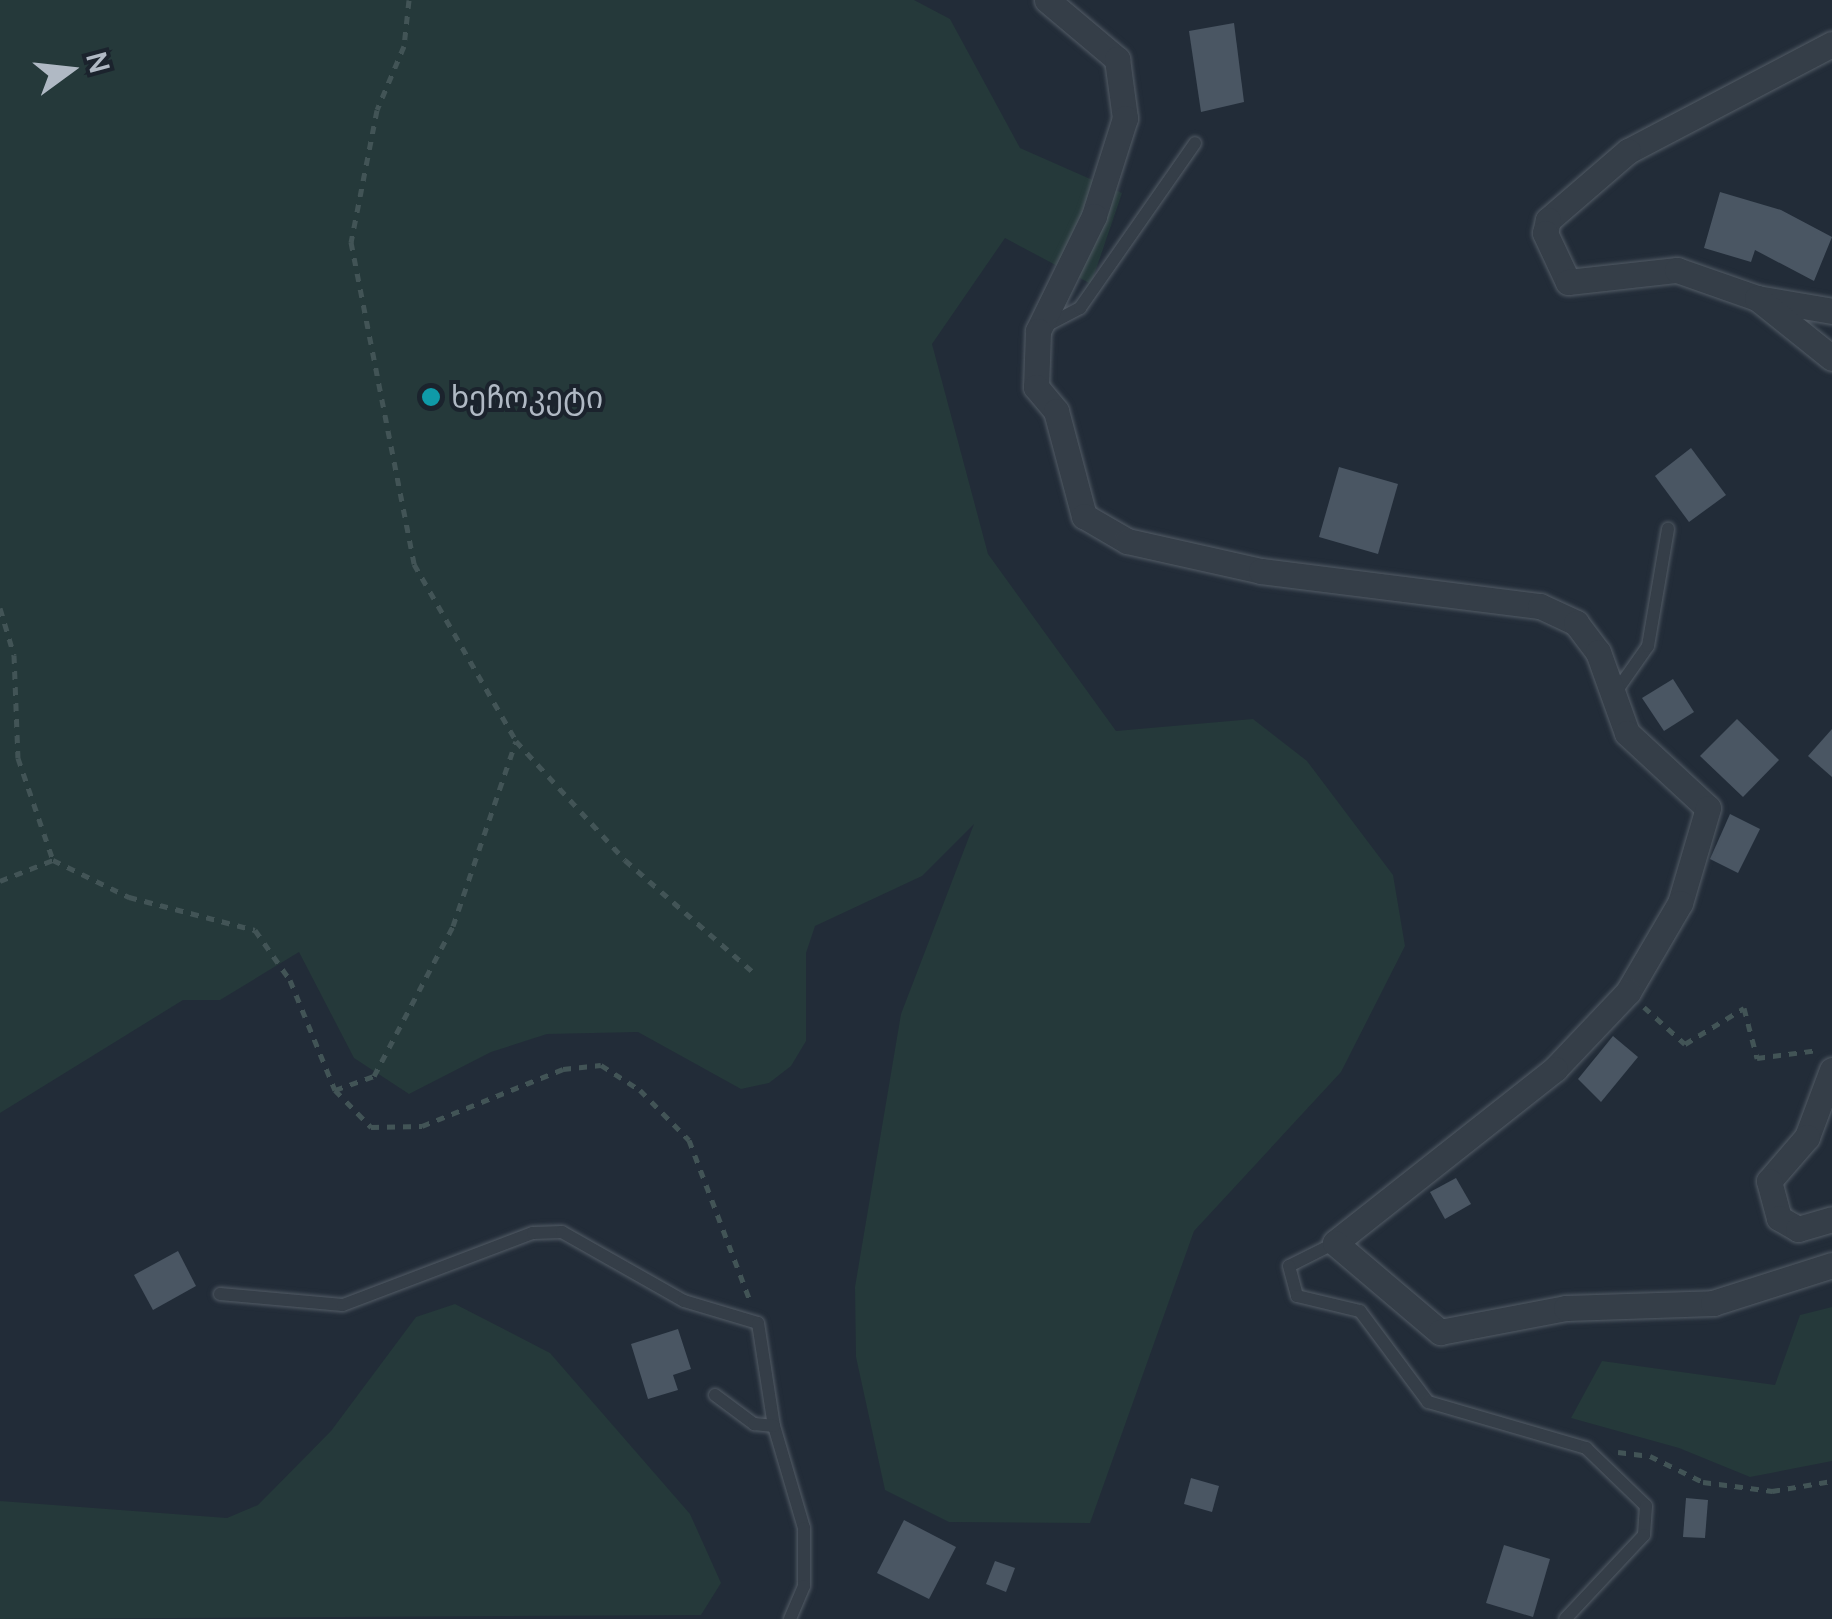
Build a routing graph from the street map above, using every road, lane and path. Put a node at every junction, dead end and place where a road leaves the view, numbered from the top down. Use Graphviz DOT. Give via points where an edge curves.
graph roads {
  1 [pos="409,0"];
  2 [pos="1047,0"];
  3 [pos="1832,44"];
  4 [pos="1195,143"];
  5 [pos="1757,298"];
  6 [pos="1832,311"];
  7 [pos="1038,330"];
  8 [pos="1832,358"];
  9 [pos="1668,529"];
  10 [pos="0,608"];
  11 [pos="1614,696"];
  12 [pos="516,741"];
  13 [pos="53,860"];
  14 [pos="0,881"];
  15 [pos="753,972"];
  16 [pos="1628,992"];
  17 [pos="1832,1048"];
  18 [pos="1832,1070"];
  19 [pos="336,1090"];
  20 [pos="1832,1220"];
  21 [pos="1335,1243"];
  22 [pos="1832,1265"];
  23 [pos="220,1294"];
  24 [pos="758,1323"];
  25 [pos="715,1394"];
  26 [pos="774,1426"];
  27 [pos="1586,1448"];
  28 [pos="1832,1481"];
  29 [pos="790,1619"];
  30 [pos="1564,1619"];
  1 -- 12 [label="path" via="404,46 378,110 351,242 414,564"];
  2 -- 7 [label="street" via="1117,59 1125,118 1094,216"];
  3 -- 5 [label="street" via="1628,151 1548,220 1544,233 1568,282 1677,270"];
  4 -- 7 [label="lane" via="1080,308"];
  5 -- 6 [label="street"];
  5 -- 8 [label="street"];
  7 -- 11 [label="street" via="1036,387 1056,411 1084,516 1127,541 1260,571 1540,606 1576,623 1598,652"];
  9 -- 11 [label="lane" via="1648,646"];
  10 -- 13 [label="path" via="14,656 18,758"];
  11 -- 16 [label="street" via="1627,732 1708,808 1680,903"];
  12 -- 15 [label="path" via="625,860"];
  12 -- 19 [label="path" via="453,926 374,1076"];
  13 -- 14 [label="path"];
  13 -- 19 [label="path" via="129,896 255,930 290,980"];
  16 -- 17 [label="path" via="1685,1044 1744,1008 1757,1058"];
  16 -- 21 [label="street" via="1555,1069"];
  18 -- 20 [label="street" via="1807,1137 1769,1181 1779,1218 1798,1229"];
  19 -- 24 [label="path" via="372,1127 422,1126 563,1069 601,1065 640,1090 689,1140"];
  21 -- 22 [label="street" via="1440,1332 1566,1308 1713,1303"];
  21 -- 27 [label="lane" via="1290,1266 1297,1296 1360,1311 1428,1402"];
  23 -- 24 [label="lane" via="344,1304 533,1233 562,1232 684,1300"];
  24 -- 26 [label="lane"];
  25 -- 26 [label="lane" via="754,1424"];
  26 -- 29 [label="lane" via="804,1528 804,1586"];
  27 -- 28 [label="path" via="1650,1456 1702,1482 1772,1490"];
  27 -- 30 [label="lane" via="1646,1506 1644,1535"];
}
